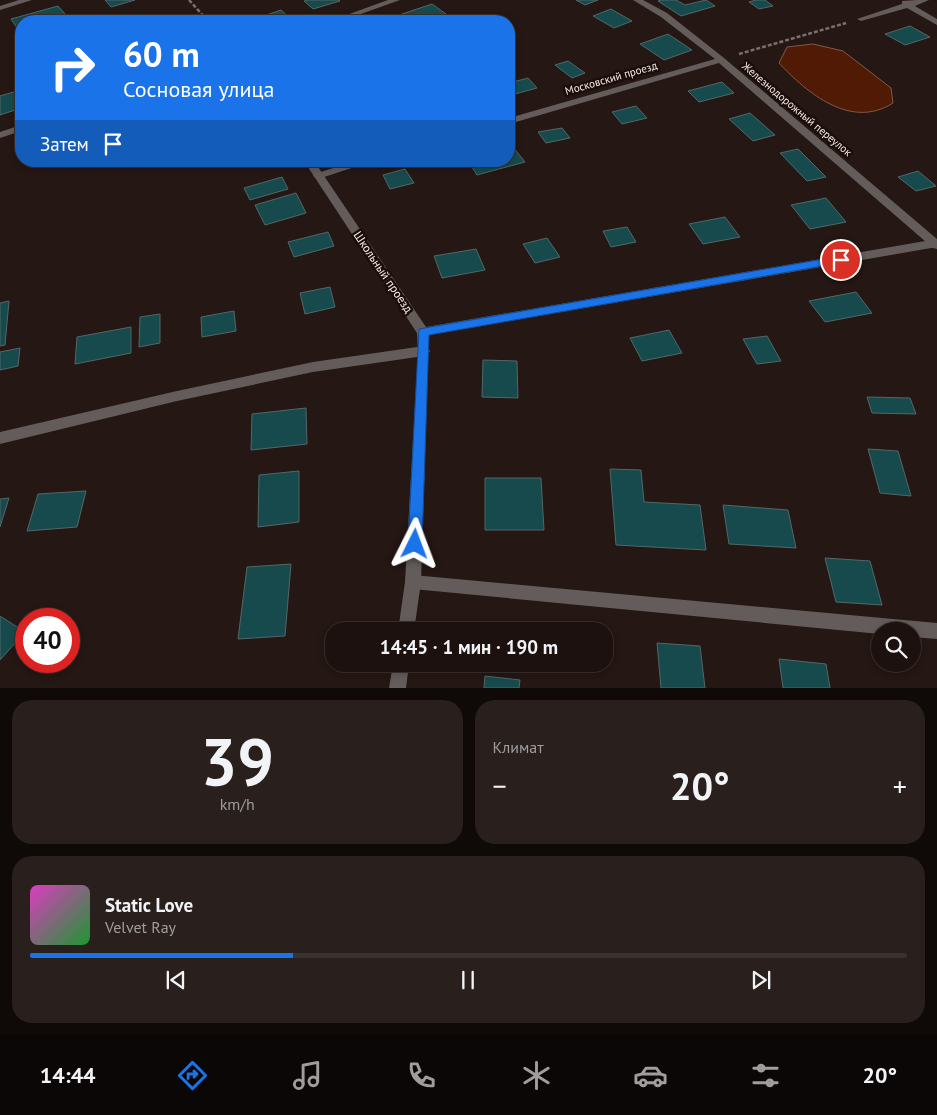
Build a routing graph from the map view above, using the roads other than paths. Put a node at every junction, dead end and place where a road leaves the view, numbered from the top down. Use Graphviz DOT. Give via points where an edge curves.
graph roads {
  1 [pos="28,0"];
  2 [pos="396,0"];
  3 [pos="637,0"];
  4 [pos="898,0"];
  5 [pos="925,0"];
  6 [pos="909,5"];
  7 [pos="0,8"];
  8 [pos="352,15"];
  9 [pos="861,19"];
  10 [pos="937,23"];
  11 [pos="721,60"];
  12 [pos="515,119"];
  13 [pos="15,130"];
  14 [pos="0,135"];
  15 [pos="313,167"];
  16 [pos="348,167"];
  17 [pos="318,176"];
  18 [pos="937,244"];
  19 [pos="423,332"];
  20 [pos="424,351"];
  21 [pos="0,438"];
  22 [pos="413,582"];
  23 [pos="407,622"];
  24 [pos="937,631"];
  25 [pos="400,672"];
  26 [pos="397,688"];
  1 -- 7 [label="street"];
  2 -- 8 [label="street"];
  3 -- 11 [label="street, Железнодорожный переулок" via="664,15"];
  4 -- 6 [label="street"];
  5 -- 6 [label="street"];
  6 -- 9 [label="street"];
  6 -- 10 [label="street"];
  11 -- 12 [label="street, Московский проезд"];
  11 -- 18 [label="street, Железнодорожный переулок"];
  13 -- 14 [label="street"];
  15 -- 17 [label="street, Школьный проезд"];
  16 -- 17 [label="street"];
  17 -- 19 [label="street, Школьный проезд"];
  18 -- 19 [label="street"];
  19 -- 20 [label="street"];
  20 -- 21 [label="street" via="313,367"];
  20 -- 22 [label="street"];
  22 -- 23 [label="street"];
  22 -- 24 [label="street"];
  25 -- 26 [label="street"];
}
